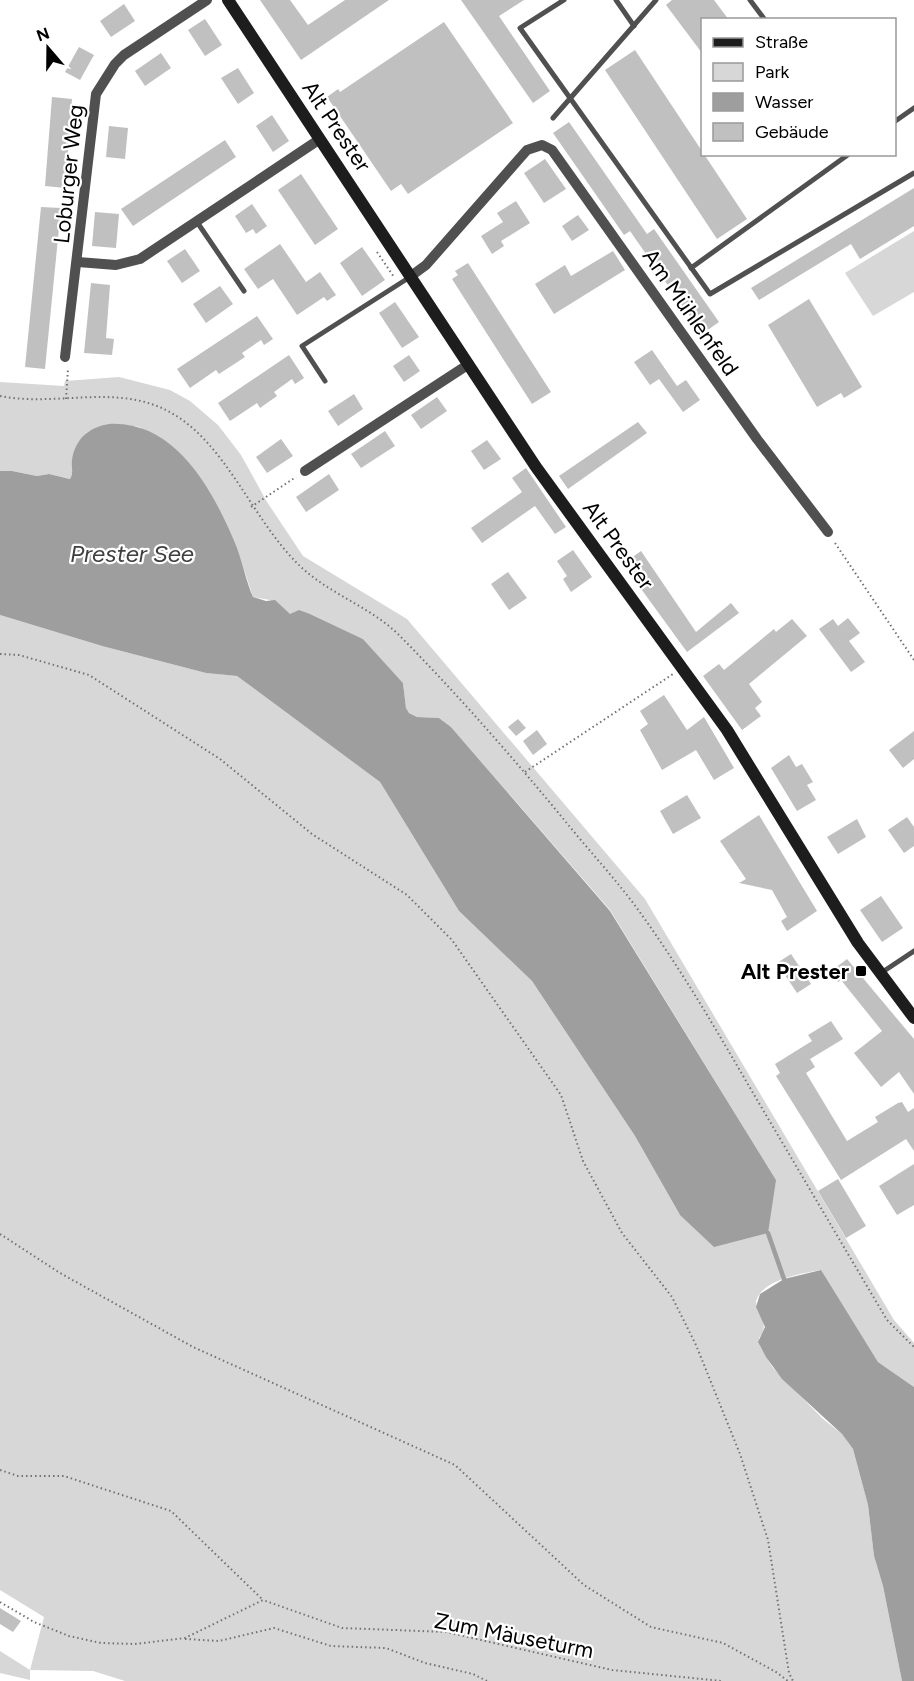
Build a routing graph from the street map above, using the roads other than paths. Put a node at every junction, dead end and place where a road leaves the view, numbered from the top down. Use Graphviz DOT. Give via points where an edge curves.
graph roads {
  1 [pos="207,0"];
  2 [pos="228,0"];
  3 [pos="564,0"];
  4 [pos="616,0"];
  5 [pos="656,0"];
  6 [pos="750,0"];
  7 [pos="764,18"];
  8 [pos="634,26"];
  9 [pos="571,99"];
  10 [pos="914,108"];
  11 [pos="554,118"];
  12 [pos="896,121"];
  13 [pos="320,139"];
  14 [pos="846,156"];
  15 [pos="914,173"];
  16 [pos="197,222"];
  17 [pos="78,262"];
  18 [pos="692,268"];
  19 [pos="411,276"];
  20 [pos="244,291"];
  21 [pos="65,357"];
  22 [pos="469,364"];
  23 [pos="325,381"];
  24 [pos="305,471"];
  25 [pos="828,532"];
  26 [pos="914,951"];
  27 [pos="880,974"];
  28 [pos="914,1018"];
  1 -- 17 [label="street, Loburger Weg" via="124,55 96,94"];
  2 -- 13 [label="main road, Alt Prester"];
  3 -- 9 [label="lane" via="520,28"];
  4 -- 8 [label="lane"];
  5 -- 8 [label="lane"];
  6 -- 7 [label="lane"];
  8 -- 9 [label="lane"];
  9 -- 11 [label="lane"];
  9 -- 18 [label="lane"];
  10 -- 12 [label="lane"];
  13 -- 16 [label="street, Loburger Weg"];
  13 -- 19 [label="main road, Alt Prester"];
  14 -- 18 [label="lane"];
  15 -- 18 [label="lane" via="710,294"];
  16 -- 17 [label="street, Loburger Weg" via="132,262"];
  16 -- 20 [label="lane"];
  17 -- 21 [label="street, Loburger Weg"];
  19 -- 22 [label="main road, Alt Prester"];
  19 -- 23 [label="lane" via="303,346"];
  19 -- 25 [label="street, Am Mühlenfeld" via="426,265 527,150 537,145 552,150 757,440"];
  22 -- 24 [label="street"];
  22 -- 27 [label="main road, Alt Prester" via="536,467 727,730"];
  26 -- 27 [label="lane"];
  27 -- 28 [label="main road, Alt Prester"];
}
